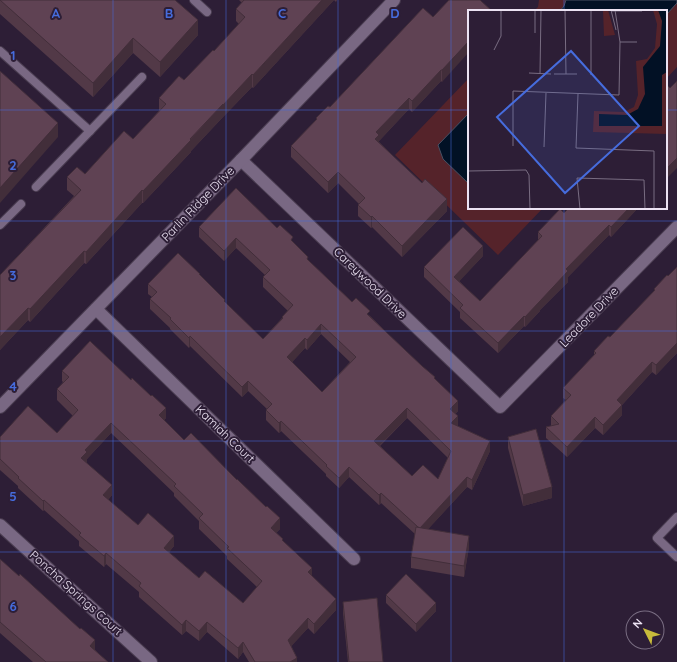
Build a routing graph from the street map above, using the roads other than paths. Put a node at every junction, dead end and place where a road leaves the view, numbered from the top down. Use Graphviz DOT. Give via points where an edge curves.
graph roads {
  1 [pos="194,0"];
  2 [pos="394,0"];
  3 [pos="207,12"];
  4 [pos="0,51"];
  5 [pos="142,77"];
  6 [pos="90,131"];
  7 [pos="241,160"];
  8 [pos="36,188"];
  9 [pos="21,204"];
  10 [pos="0,225"];
  11 [pos="677,227"];
  12 [pos="96,309"];
  13 [pos="0,407"];
  14 [pos="500,407"];
  15 [pos="677,517"];
  16 [pos="0,525"];
  17 [pos="677,557"];
  18 [pos="354,559"];
  19 [pos="151,662"];
  1 -- 3 [label="lane"];
  2 -- 7 [label="street, Parlin Ridge Drive"];
  4 -- 6 [label="lane"];
  5 -- 6 [label="lane"];
  6 -- 8 [label="lane"];
  7 -- 12 [label="street, Parlin Ridge Drive"];
  7 -- 14 [label="street, Careywood Drive"];
  9 -- 10 [label="lane"];
  11 -- 14 [label="street, Leadore Drive"];
  12 -- 13 [label="street, Parlin Ridge Drive"];
  12 -- 18 [label="street, Kamiah Court"];
  15 -- 17 [label="lane" via="657,538"];
  16 -- 19 [label="street, Poncha Springs Court"];
}
